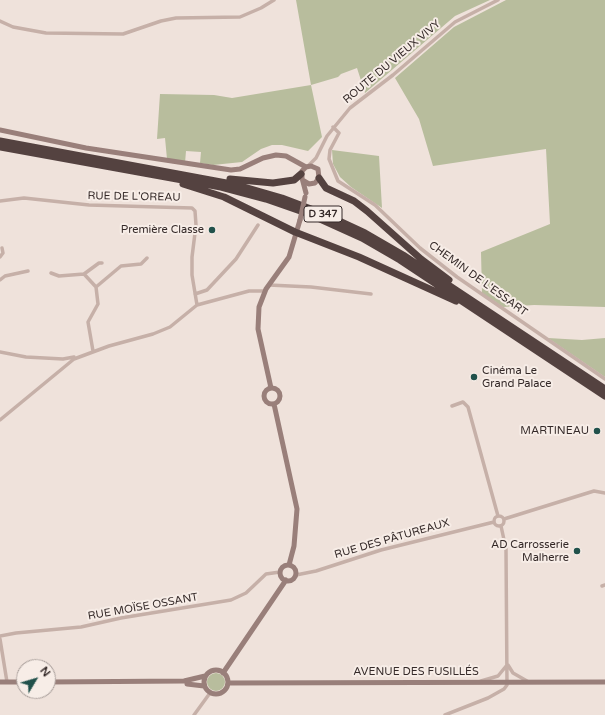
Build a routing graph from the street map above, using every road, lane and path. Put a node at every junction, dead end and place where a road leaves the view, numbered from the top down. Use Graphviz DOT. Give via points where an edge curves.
graph roads {
  1 [pos="274,0"];
  2 [pos="498,0"];
  3 [pos="0,21"];
  4 [pos="333,127"];
  5 [pos="0,130"];
  6 [pos="0,141"];
  7 [pos="0,147"];
  8 [pos="316,158"];
  9 [pos="318,169"];
  10 [pos="304,172"];
  11 [pos="164,176"];
  12 [pos="192,176"];
  13 [pos="319,178"];
  14 [pos="312,184"];
  15 [pos="306,195"];
  16 [pos="0,201"];
  17 [pos="258,225"];
  18 [pos="297,233"];
  19 [pos="2,248"];
  20 [pos="0,257"];
  21 [pos="147,258"];
  22 [pos="102,264"];
  23 [pos="28,271"];
  24 [pos="51,273"];
  25 [pos="84,274"];
  26 [pos="0,280"];
  27 [pos="269,285"];
  28 [pos="96,288"];
  29 [pos="265,291"];
  30 [pos="195,294"];
  31 [pos="371,294"];
  32 [pos="197,305"];
  33 [pos="475,306"];
  34 [pos="93,351"];
  35 [pos="0,352"];
  36 [pos="80,356"];
  37 [pos="63,359"];
  38 [pos="67,363"];
  39 [pos="605,379"];
  40 [pos="271,388"];
  41 [pos="605,389"];
  42 [pos="605,396"];
  43 [pos="274,404"];
  44 [pos="452,406"];
  45 [pos="0,420"];
  46 [pos="605,493"];
  47 [pos="498,516"];
  48 [pos="504,519"];
  49 [pos="494,522"];
  50 [pos="501,526"];
  51 [pos="289,565"];
  52 [pos="280,572"];
  53 [pos="296,575"];
  54 [pos="286,580"];
  55 [pos="0,638"];
  56 [pos="507,664"];
  57 [pos="223,673"];
  58 [pos="205,676"];
  59 [pos="0,682"];
  60 [pos="7,682"];
  61 [pos="16,682"];
  62 [pos="56,682"];
  63 [pos="140,682"];
  64 [pos="480,682"];
  65 [pos="507,682"];
  66 [pos="527,682"];
  67 [pos="605,682"];
  68 [pos="228,683"];
  69 [pos="204,686"];
  70 [pos="210,693"];
  71 [pos="194,715"];
  72 [pos="445,715"];
  1 -- 3 [label="street" via="240,16 176,18 123,34 46,33 13,27"];
  2 -- 4 [label="street, ROUTE DU VIEUX VIVY" via="455,22 355,104"];
  4 -- 8 [label="street, ROUTE DU VIEUX VIVY"];
  4 -- 39 [label="street, CHEMIN DE L'ESSART" via="339,133 330,150 329,159 338,181 375,205 430,257"];
  5 -- 10 [label="street" via="86,148 231,170 240,169 263,158 286,156 297,162"];
  6 -- 12 [label="highway, D 347"];
  7 -- 11 [label="highway, D 347"];
  8 -- 9 [label="street"];
  8 -- 10 [label="street, ROUTE DU VIEUX VIVY"];
  9 -- 10 [label="street" via="313,166"];
  9 -- 13 [label="street"];
  10 -- 12 [label="highway" via="291,180 267,183"];
  10 -- 14 [label="street"];
  10 -- 15 [label="street"];
  11 -- 18 [label="highway" via="224,197"];
  11 -- 33 [label="highway, D 347" via="250,194 322,219 388,252"];
  12 -- 33 [label="highway, D 347" via="268,193 338,220 397,251"];
  13 -- 14 [label="street"];
  13 -- 33 [label="highway" via="326,188 354,201 367,211"];
  14 -- 15 [label="street"];
  15 -- 18 [label="street, bridge"];
  16 -- 30 [label="street, RUE DE L'OREAU" via="24,198 89,205 192,208 195,211 196,225 192,263"];
  17 -- 30 [label="street" via="236,259 207,290"];
  18 -- 27 [label="street" via="287,261"];
  18 -- 33 [label="highway"];
  19 -- 20 [label="street"];
  21 -- 28 [label="street" via="141,264 121,266"];
  22 -- 25 [label="street" via="99,263"];
  23 -- 26 [label="street" via="5,276"];
  24 -- 25 [label="street" via="59,276"];
  25 -- 28 [label="street"];
  27 -- 29 [label="street"];
  27 -- 31 [label="street"];
  28 -- 34 [label="street" via="98,304 88,322"];
  29 -- 32 [label="street" via="249,291"];
  29 -- 40 [label="street" via="259,307 258,329"];
  30 -- 32 [label="street, RUE DE L'OREAU"];
  32 -- 34 [label="street" via="164,330"];
  33 -- 41 [label="highway, D 347"];
  33 -- 42 [label="highway, D 347"];
  34 -- 36 [label="street"];
  35 -- 37 [label="street" via="26,357"];
  36 -- 37 [label="street"];
  36 -- 38 [label="street"];
  37 -- 38 [label="street"];
  38 -- 45 [label="street" via="34,394"];
  40 -- 43 [label="street" via="277,389 280,394 280,399"];
  40 -- 43 [label="street" via="264,396 266,401"];
  43 -- 51 [label="street" via="297,509 294,546"];
  44 -- 47 [label="street" via="463,402 468,407"];
  46 -- 48 [label="street" via="594,491"];
  47 -- 48 [label="street"];
  47 -- 49 [label="street"];
  48 -- 50 [label="street"];
  49 -- 50 [label="street"];
  49 -- 53 [label="street, RUE DES PÂTUREAUX" via="381,550"];
  50 -- 56 [label="street" via="506,549"];
  51 -- 52 [label="street" via="284,566"];
  51 -- 53 [label="street" via="295,569"];
  52 -- 54 [label="street"];
  52 -- 55 [label="street, RUE MOÏSE OSSANT" via="266,574 246,593 230,600 81,627 16,633"];
  53 -- 54 [label="street"];
  54 -- 57 [label="street"];
  55 -- 60 [label="street, RUE MOÏSE OSSANT"];
  56 -- 64 [label="street" via="498,676"];
  56 -- 65 [label="street"];
  56 -- 66 [label="street" via="513,673"];
  57 -- 58 [label="street" via="212,670"];
  57 -- 68 [label="street"];
  58 -- 63 [label="street" via="184,681"];
  58 -- 69 [label="street"];
  59 -- 60 [label="street"];
  60 -- 61 [label="street"];
  62 -- 63 [label="street"];
  63 -- 69 [label="street"];
  64 -- 65 [label="street, AVENUE DES FUSILLÉS"];
  64 -- 68 [label="street, AVENUE DES FUSILLÉS"];
  65 -- 66 [label="street, AVENUE DES FUSILLÉS"];
  65 -- 72 [label="street" via="506,687 498,693"];
  66 -- 67 [label="street, AVENUE DES FUSILLÉS"];
  68 -- 70 [label="street" via="226,689 220,693"];
  69 -- 70 [label="street"];
  70 -- 71 [label="street"];
}
